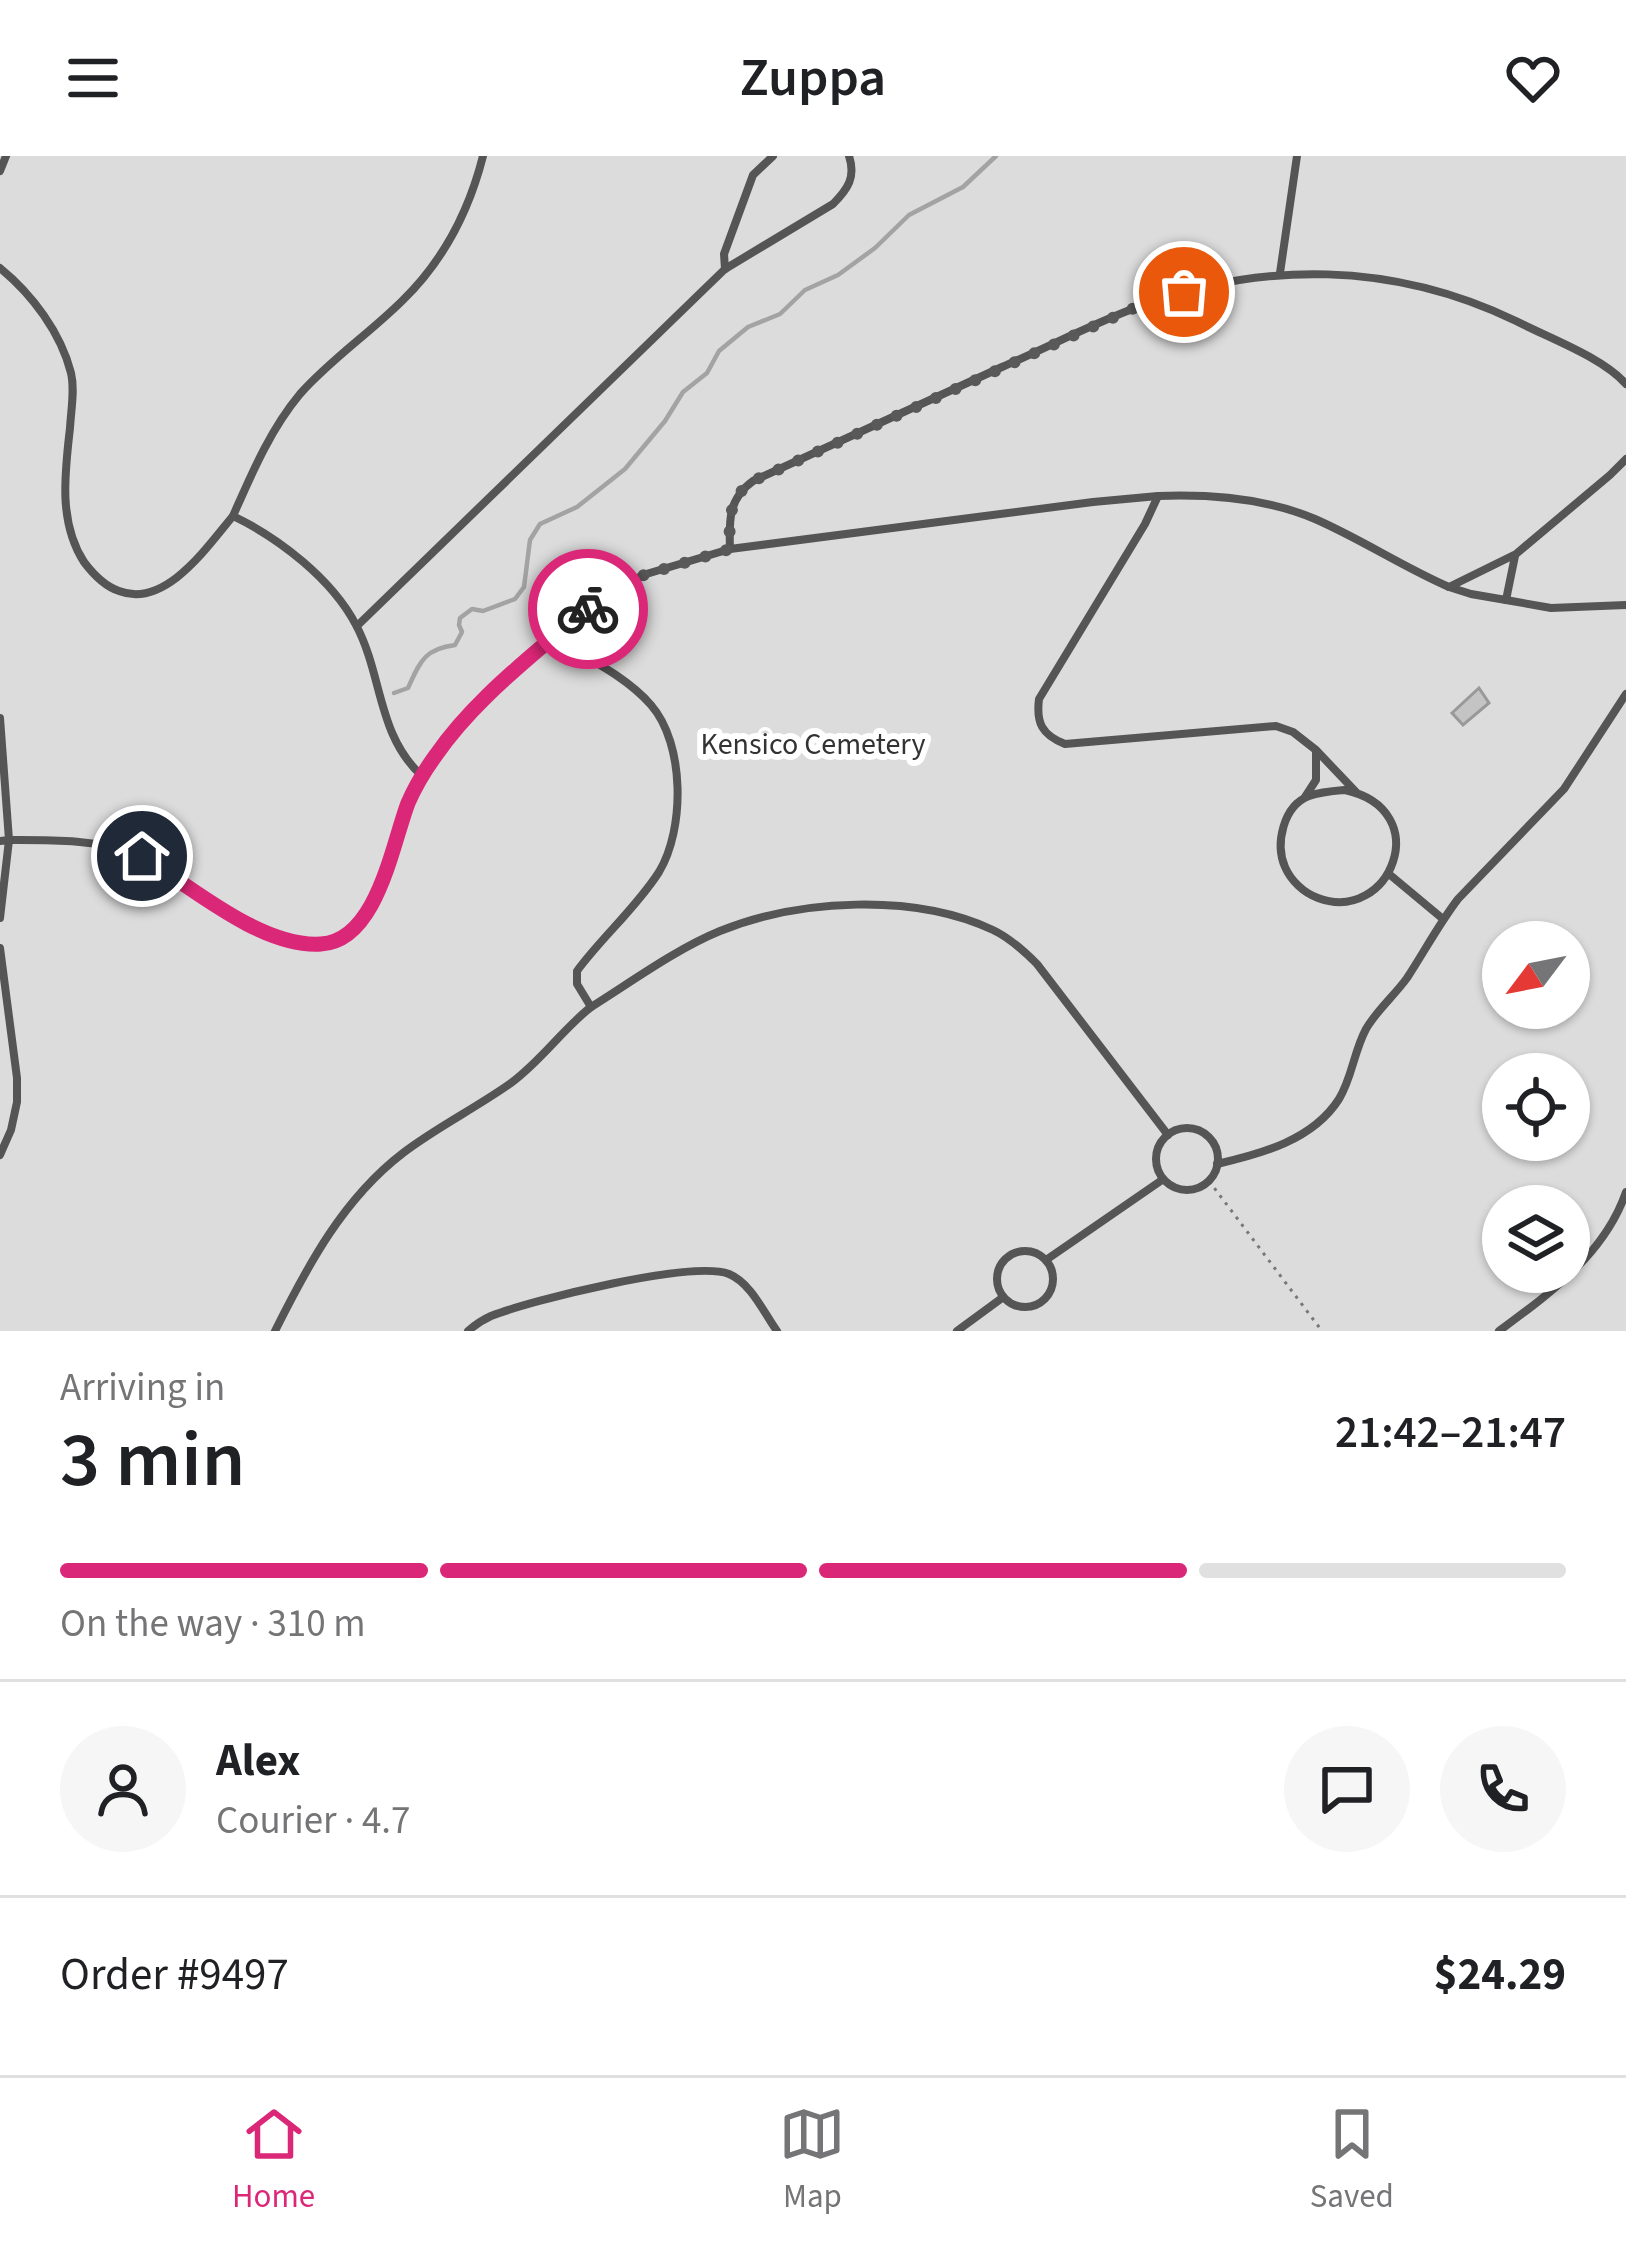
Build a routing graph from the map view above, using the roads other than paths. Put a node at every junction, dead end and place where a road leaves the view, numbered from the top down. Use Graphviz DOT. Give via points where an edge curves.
graph roads {
  1 [pos="6,156"];
  2 [pos="483,156"];
  3 [pos="773,156"];
  4 [pos="849,156"];
  5 [pos="1297,156"];
  6 [pos="0,171"];
  7 [pos="0,268"];
  8 [pos="725,269"];
  9 [pos="1280,273"];
  10 [pos="1626,385"];
  11 [pos="1626,458"];
  12 [pos="1158,496"];
  13 [pos="233,515"];
  14 [pos="730,549"];
  15 [pos="1516,554"];
  16 [pos="1449,586"];
  17 [pos="1506,600"];
  18 [pos="1626,604"];
  19 [pos="357,626"];
  20 [pos="552,637"];
  21 [pos="1626,694"];
  22 [pos="0,718"];
  23 [pos="1316,750"];
  24 [pos="422,776"];
  25 [pos="1357,793"];
  26 [pos="1305,797"];
  27 [pos="4,841"];
  28 [pos="1389,874"];
  29 [pos="0,918"];
  30 [pos="1443,919"];
  31 [pos="0,948"];
  32 [pos="591,1006"];
  33 [pos="1168,1135"];
  34 [pos="0,1155"];
  35 [pos="1217,1164"];
  36 [pos="1162,1180"];
  37 [pos="1626,1192"];
  38 [pos="1046,1260"];
  39 [pos="1002,1298"];
  40 [pos="275,1331"];
  41 [pos="468,1331"];
  42 [pos="777,1331"];
  43 [pos="957,1331"];
  44 [pos="1499,1331"];
  1 -- 6 [label="lane"];
  2 -- 13 [label="lane" via="451,239 405,298 299,396"];
  3 -- 8 [label="lane" via="753,175"];
  4 -- 8 [label="lane" via="848,189 833,204"];
  5 -- 9 [label="lane"];
  7 -- 13 [label="lane" via="43,314 66,357 73,380 66,507 76,548 96,576 121,592 152,593"];
  8 -- 19 [label="lane"];
  9 -- 10 [label="lane" via="1372,276 1448,293 1550,338"];
  9 -- 14 [label="lane" via="1132,309 753,481 731,508"];
  11 -- 15 [label="lane"];
  12 -- 14 [label="lane"];
  12 -- 16 [label="lane" via="1210,495 1280,508"];
  12 -- 23 [label="lane" via="1039,699 1043,732 1065,744 1276,726"];
  13 -- 19 [label="lane" via="295,555"];
  14 -- 20 [label="lane" via="644,575"];
  15 -- 16 [label="lane"];
  15 -- 17 [label="lane"];
  16 -- 17 [label="lane"];
  17 -- 18 [label="lane" via="1551,608"];
  19 -- 24 [label="lane" via="394,742"];
  20 -- 24 [label="lane" via="458,728"];
  20 -- 32 [label="lane" via="635,689 659,714 678,796 667,859 577,971"];
  21 -- 30 [label="lane" via="1564,789"];
  22 -- 27 [label="lane"];
  23 -- 25 [label="lane"];
  23 -- 26 [label="lane" via="1316,780"];
  24 -- 27 [label="lane" via="366,914 340,940 323,944 255,929 119,848"];
  25 -- 26 [label="lane"];
  25 -- 28 [label="lane" via="1386,811 1395,829"];
  26 -- 28 [label="lane" via="1292,808 1280,846 1296,884 1332,902 1356,900"];
  27 -- 29 [label="lane"];
  28 -- 30 [label="lane"];
  30 -- 35 [label="lane" via="1368,1025 1340,1099 1284,1144"];
  31 -- 34 [label="lane" via="17,1078"];
  32 -- 33 [label="lane" via="714,933 788,910 865,905 950,915 996,932 1037,964"];
  32 -- 40 [label="lane" via="514,1081 368,1184 325,1239"];
  33 -- 35 [label="lane" via="1186,1128 1205,1134"];
  33 -- 36 [label="lane" via="1155,1157"];
  35 -- 36 [label="lane" via="1209,1181 1189,1191"];
  36 -- 38 [label="lane"];
  37 -- 44 [label="lane" via="1589,1255"];
  38 -- 39 [label="lane" via="1024,1251 1003,1262"];
  38 -- 39 [label="lane" via="1054,1277 1044,1300 1026,1308"];
  39 -- 43 [label="lane"];
  41 -- 42 [label="lane" via="532,1304 701,1270 744,1284"];
}
